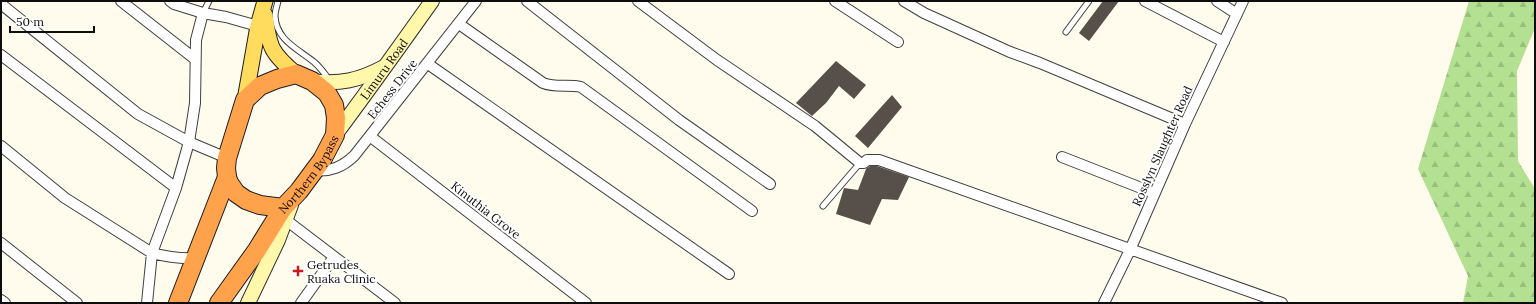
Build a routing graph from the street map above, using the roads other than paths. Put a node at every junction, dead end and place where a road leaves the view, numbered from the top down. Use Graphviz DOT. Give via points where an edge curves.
graph roads {
  1 [pos="121,1"];
  2 [pos="170,1"];
  3 [pos="209,1"];
  4 [pos="432,1"];
  5 [pos="476,1"];
  6 [pos="527,1"];
  7 [pos="638,1"];
  8 [pos="835,1"];
  9 [pos="904,1"];
  10 [pos="1089,1"];
  11 [pos="1146,1"];
  12 [pos="1217,1"];
  13 [pos="1243,1"];
  14 [pos="272,3"];
  15 [pos="1,4"];
  16 [pos="203,13"];
  17 [pos="1237,14"];
  18 [pos="459,24"];
  19 [pos="258,26"];
  20 [pos="1066,32"];
  21 [pos="898,42"];
  22 [pos="1224,42"];
  23 [pos="1,55"];
  24 [pos="195,59"];
  25 [pos="428,64"];
  26 [pos="384,67"];
  27 [pos="296,74"];
  28 [pos="312,81"];
  29 [pos="331,82"];
  30 [pos="245,100"];
  31 [pos="1185,124"];
  32 [pos="334,135"];
  33 [pos="370,137"];
  34 [pos="189,142"];
  35 [pos="1,146"];
  36 [pos="1062,157"];
  37 [pos="227,158"];
  38 [pos="860,163"];
  39 [pos="314,170"];
  40 [pos="226,177"];
  41 [pos="770,184"];
  42 [pos="176,188"];
  43 [pos="1154,193"];
  44 [pos="823,206"];
  45 [pos="288,208"];
  46 [pos="752,211"];
  47 [pos="1,243"];
  48 [pos="1130,250"];
  49 [pos="152,253"];
  50 [pos="334,257"];
  51 [pos="196,258"];
  52 [pos="729,274"];
  53 [pos="1,300"];
  54 [pos="5,303"];
  55 [pos="77,303"];
  56 [pos="147,303"];
  57 [pos="178,303"];
  58 [pos="219,303"];
  59 [pos="248,303"];
  60 [pos="301,303"];
  61 [pos="394,303"];
  62 [pos="586,303"];
  63 [pos="1104,303"];
  64 [pos="1282,303"];
  1 -- 24 [label="street"];
  2 -- 16 [label="street"];
  3 -- 16 [label="lane"];
  4 -- 26 [label="main road, Limuru Road"];
  5 -- 18 [label="street, Echess Drive"];
  6 -- 41 [label="street" via="679,120"];
  7 -- 38 [label="street" via="717,60 816,126"];
  8 -- 21 [label="street"];
  9 -- 31 [label="street" via="924,13 1010,52"];
  10 -- 20 [label="lane"];
  11 -- 22 [label="street"];
  12 -- 17 [label="street"];
  13 -- 17 [label="street, Rosslyn Slaughter Road"];
  14 -- 19 [label="main road"];
  14 -- 27 [label="main road, Northern Bypass" via="268,39 276,56"];
  14 -- 29 [label="lane" via="278,30 284,39 322,70"];
  15 -- 34 [label="street" via="138,114"];
  16 -- 19 [label="street"];
  16 -- 24 [label="street" via="196,40"];
  17 -- 22 [label="street, Rosslyn Slaughter Road"];
  18 -- 25 [label="street, Echess Drive"];
  18 -- 46 [label="street" via="543,83 581,87"];
  19 -- 30 [label="main road"];
  22 -- 31 [label="street, Rosslyn Slaughter Road"];
  23 -- 42 [label="street"];
  24 -- 34 [label="street" via="195,103"];
  25 -- 33 [label="street, Echess Drive"];
  25 -- 52 [label="street"];
  26 -- 29 [label="main road, Northern Bypass" via="365,77"];
  26 -- 32 [label="main road, Limuru Road"];
  27 -- 28 [label="highway, Northern Bypass"];
  27 -- 30 [label="highway" via="260,86"];
  28 -- 29 [label="main road, Northern Bypass"];
  28 -- 32 [label="highway, Northern Bypass" via="327,93 334,105"];
  30 -- 37 [label="highway"];
  31 -- 43 [label="street, Rosslyn Slaughter Road"];
  32 -- 39 [label="highway, Northern Bypass" via="330,147"];
  33 -- 39 [label="street, Echess Drive" via="344,165 333,170"];
  33 -- 62 [label="street, Kinuthia Grove"];
  34 -- 37 [label="street"];
  34 -- 42 [label="street"];
  35 -- 49 [label="street" via="65,198"];
  36 -- 43 [label="street"];
  37 -- 40 [label="highway"];
  38 -- 44 [label="lane"];
  38 -- 48 [label="street" via="879,160"];
  39 -- 45 [label="highway, Northern Bypass"];
  40 -- 45 [label="highway, Northern Bypass" via="236,193 246,200 260,205"];
  40 -- 51 [label="highway"];
  42 -- 49 [label="street"];
  43 -- 48 [label="street, Rosslyn Slaughter Road"];
  45 -- 50 [label="street"];
  45 -- 58 [label="highway"];
  45 -- 59 [label="main road" via="278,240"];
  47 -- 55 [label="street"];
  48 -- 63 [label="street, Rosslyn Slaughter Road"];
  48 -- 64 [label="street"];
  49 -- 51 [label="street" via="182,259"];
  49 -- 56 [label="street"];
  50 -- 60 [label="street"];
  50 -- 61 [label="street"];
  51 -- 57 [label="highway"];
  53 -- 54 [label="street"];
}
